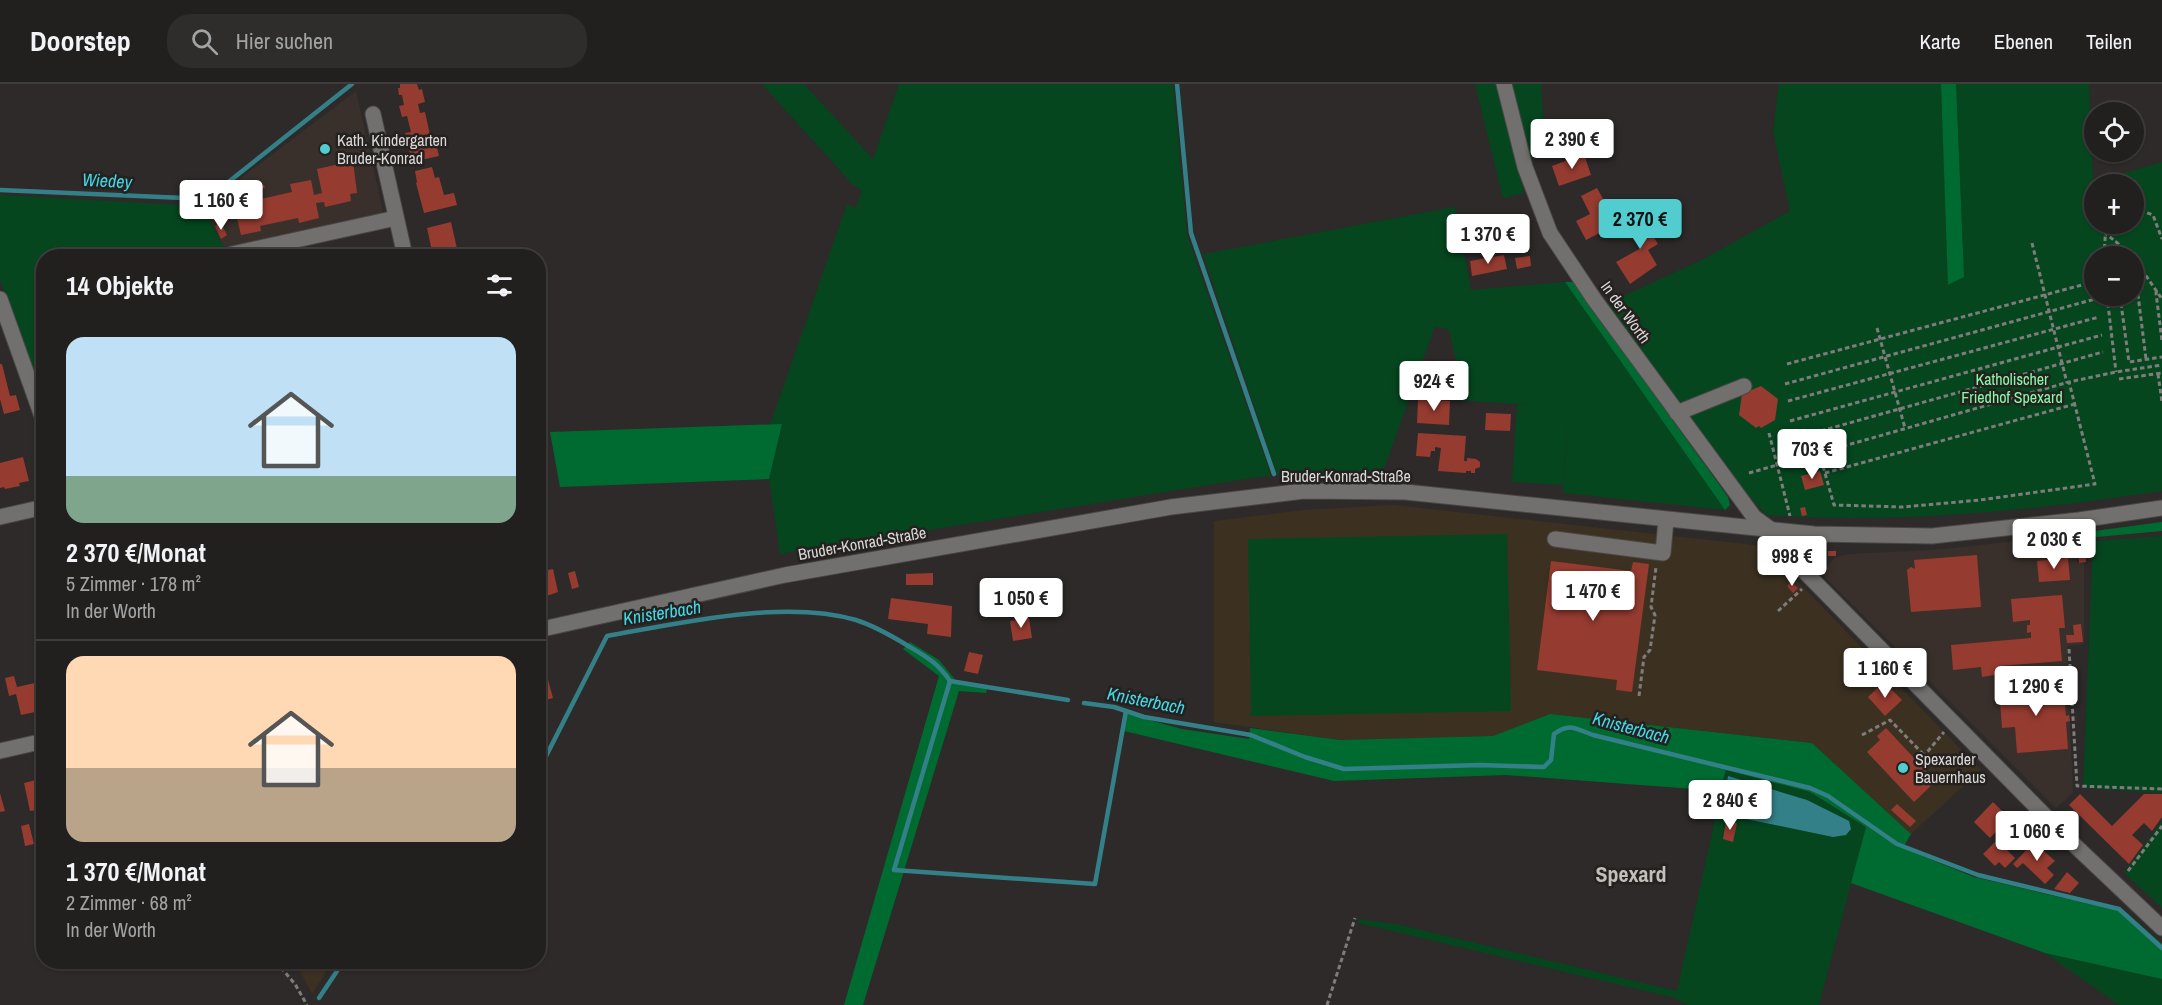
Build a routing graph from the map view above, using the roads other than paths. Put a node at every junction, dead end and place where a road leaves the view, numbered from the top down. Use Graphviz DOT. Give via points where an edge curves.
graph roads {
  1 [pos="1504,84"];
  2 [pos="373,114"];
  3 [pos="396,218"];
  4 [pos="255,249"];
  5 [pos="403,249"];
  6 [pos="0,299"];
  7 [pos="1744,386"];
  8 [pos="36,400"];
  9 [pos="1677,413"];
  10 [pos="2162,508"];
  11 [pos="36,509"];
  12 [pos="0,517"];
  13 [pos="1666,520"];
  14 [pos="1778,525"];
  15 [pos="1555,538"];
  16 [pos="546,628"];
  17 [pos="36,743"];
  18 [pos="0,751"];
  19 [pos="2162,928"];
  1 -- 9 [label="street, In der Worth" via="1524,167 1550,233"];
  2 -- 3 [label="street"];
  3 -- 4 [label="street"];
  3 -- 5 [label="street"];
  6 -- 8 [label="street"];
  7 -- 9 [label="street"];
  9 -- 14 [label="street, In der Worth" via="1754,517"];
  10 -- 14 [label="street, Bruder-Konrad-Straße" via="1932,536 1814,534"];
  11 -- 12 [label="street"];
  13 -- 14 [label="street, Bruder-Konrad-Straße"];
  13 -- 15 [label="street" via="1662,558"];
  13 -- 16 [label="street, Bruder-Konrad-Straße" via="1405,492 1304,491 1239,497 785,575"];
  14 -- 19 [label="street, In der Worth" via="1794,561 2067,838"];
  17 -- 18 [label="street"];
}
